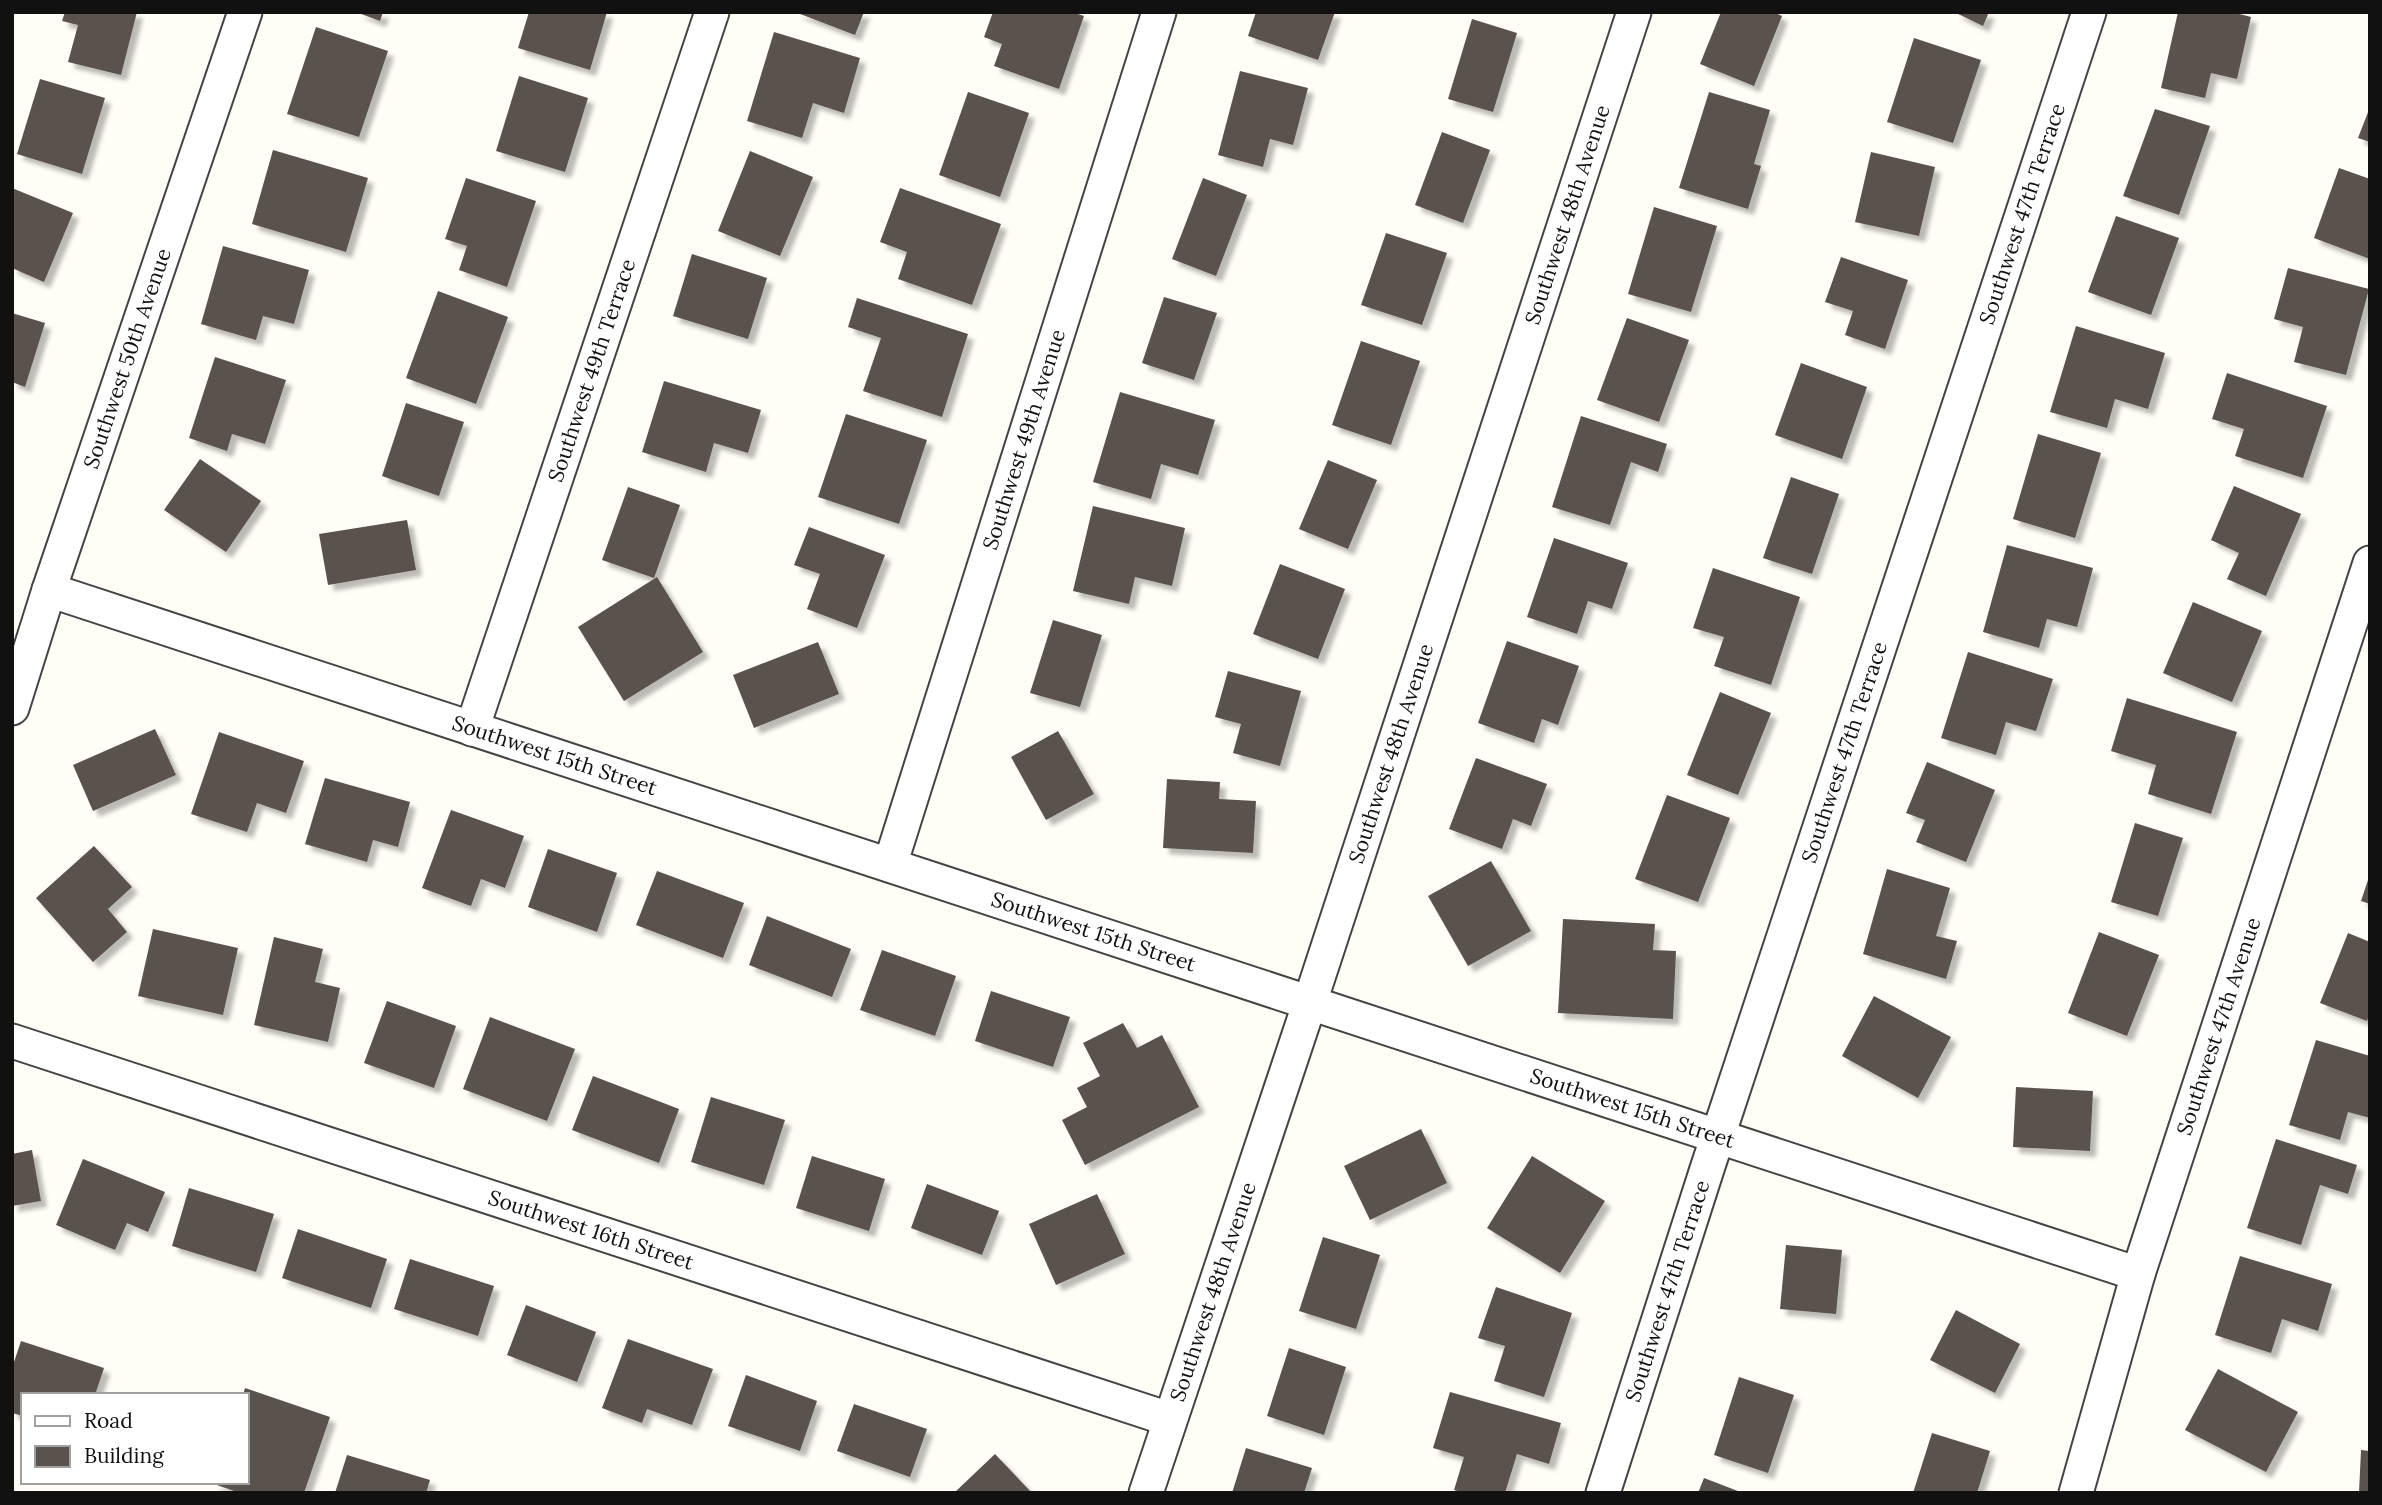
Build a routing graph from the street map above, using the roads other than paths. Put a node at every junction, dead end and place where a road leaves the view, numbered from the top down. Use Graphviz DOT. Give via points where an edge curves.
graph roads {
  1 [pos="244,12"];
  2 [pos="712,12"];
  3 [pos="1159,12"];
  4 [pos="1634,12"];
  5 [pos="2089,12"];
  6 [pos="2370,563"];
  7 [pos="49,590"];
  8 [pos="12,708"];
  9 [pos="472,729"];
  10 [pos="890,865"];
  11 [pos="1310,1002"];
  12 [pos="12,1041"];
  13 [pos="1718,1136"];
  14 [pos="2138,1273"];
  15 [pos="1169,1419"];
  16 [pos="1146,1493"];
  17 [pos="1603,1493"];
  18 [pos="2076,1493"];
  1 -- 7 [label="street, Southwest 50th Avenue"];
  2 -- 9 [label="street, Southwest 49th Terrace"];
  3 -- 10 [label="street, Southwest 49th Avenue"];
  4 -- 11 [label="street, Southwest 48th Avenue"];
  5 -- 13 [label="street, Southwest 47th Terrace"];
  6 -- 14 [label="street, Southwest 47th Avenue"];
  7 -- 8 [label="street, Southwest 50th Avenue"];
  7 -- 9 [label="street, Southwest 15th Street"];
  9 -- 10 [label="street, Southwest 15th Street"];
  10 -- 11 [label="street, Southwest 15th Street"];
  11 -- 13 [label="street, Southwest 15th Street"];
  11 -- 15 [label="street, Southwest 48th Avenue"];
  12 -- 15 [label="street, Southwest 16th Street"];
  13 -- 14 [label="street, Southwest 15th Street"];
  13 -- 17 [label="street, Southwest 47th Terrace"];
  14 -- 18 [label="street, Southwest 47th Avenue"];
  15 -- 16 [label="street, Southwest 48th Avenue"];
}
